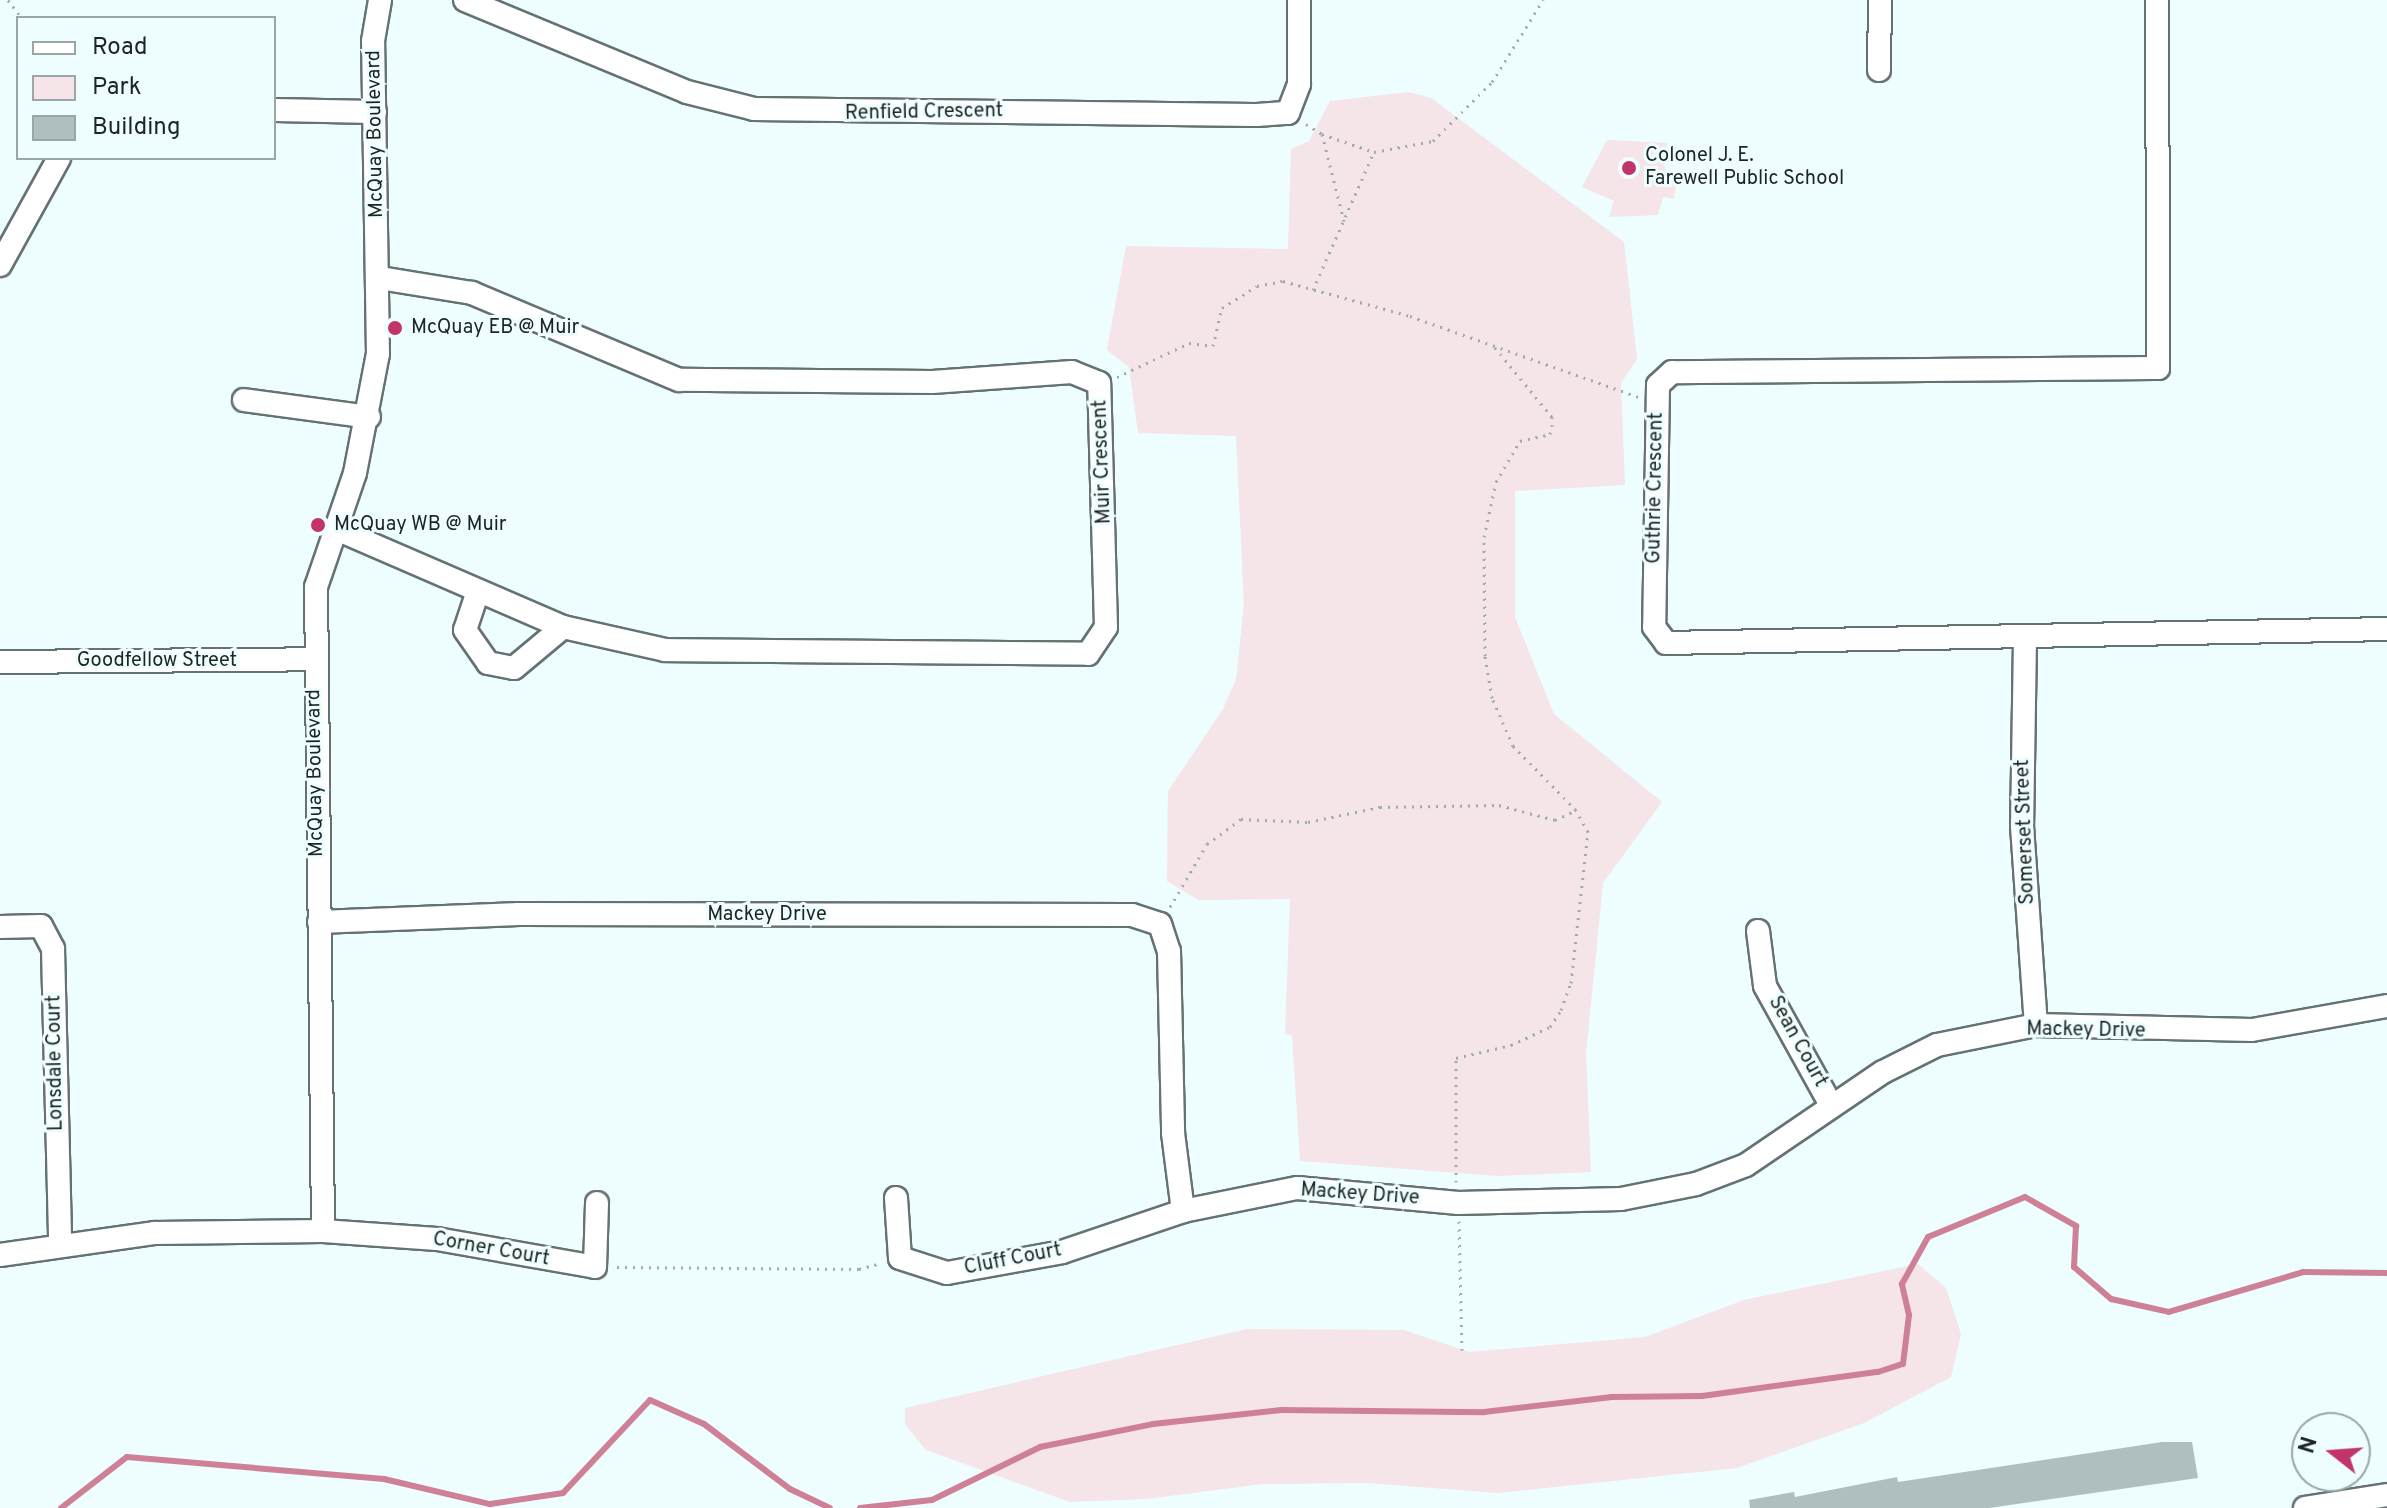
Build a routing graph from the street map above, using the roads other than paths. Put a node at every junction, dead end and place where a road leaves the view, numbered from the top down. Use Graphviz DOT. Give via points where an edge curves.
graph roads {
  1 [pos="380,0"];
  2 [pos="465,0"];
  3 [pos="1299,0"];
  4 [pos="1880,0"];
  5 [pos="2157,0"];
  6 [pos="1879,70"];
  7 [pos="276,110"];
  8 [pos="375,112"];
  9 [pos="58,160"];
  10 [pos="0,265"];
  11 [pos="379,278"];
  12 [pos="244,400"];
  13 [pos="369,417"];
  14 [pos="334,528"];
  15 [pos="478,591"];
  16 [pos="563,627"];
  17 [pos="2387,629"];
  18 [pos="2025,639"];
  19 [pos="313,659"];
  20 [pos="0,662"];
  21 [pos="319,922"];
  22 [pos="0,927"];
  23 [pos="1758,931"];
  24 [pos="2387,1006"];
  25 [pos="2036,1025"];
  26 [pos="1831,1105"];
  27 [pos="896,1198"];
  28 [pos="597,1203"];
  29 [pos="1183,1211"];
  30 [pos="323,1231"];
  31 [pos="60,1245"];
  32 [pos="0,1255"];
  33 [pos="2387,1495"];
  34 [pos="2305,1508"];
  1 -- 8 [label="street, McQuay Boulevard"];
  2 -- 3 [label="street, Renfield Crescent" via="687,92 754,109 819,114 1288,113 1299,84"];
  4 -- 6 [label="street"];
  5 -- 18 [label="street, Guthrie Crescent" via="2158,368 1672,372 1658,385 1654,627 1666,643"];
  7 -- 8 [label="street"];
  8 -- 11 [label="street, McQuay Boulevard"];
  9 -- 10 [label="street"];
  11 -- 13 [label="street, McQuay Boulevard"];
  11 -- 16 [label="street, Muir Crescent" via="472,293 679,380 932,382 1072,372 1099,383 1106,627 1088,654 665,650"];
  12 -- 13 [label="street"];
  13 -- 14 [label="street, McQuay Boulevard"];
  14 -- 15 [label="street, Muir Crescent"];
  14 -- 19 [label="street, McQuay Boulevard" via="316,587"];
  15 -- 16 [label="street, Muir Crescent"];
  15 -- 16 [label="street" via="465,630 488,663 514,668"];
  17 -- 18 [label="street, Guthrie Crescent"];
  18 -- 25 [label="street, Somerset Street" via="2022,826"];
  19 -- 20 [label="street, Goodfellow Street"];
  19 -- 21 [label="street, McQuay Boulevard"];
  21 -- 29 [label="street, Mackey Drive" via="519,914 1132,915 1160,924 1169,951 1173,1133"];
  21 -- 30 [label="street, McQuay Boulevard"];
  22 -- 31 [label="street, Lonsdale Court" via="41,926 53,949"];
  23 -- 26 [label="street, Sean Court" via="1765,986"];
  24 -- 25 [label="street, Mackey Drive" via="2198,1034"];
  25 -- 26 [label="street, Mackey Drive" via="1937,1045"];
  26 -- 29 [label="street, Mackey Drive" via="1746,1165 1696,1184 1621,1199 1458,1203 1297,1188"];
  27 -- 29 [label="street, Cluff Court" via="900,1258 947,1273 1062,1252"];
  28 -- 30 [label="street, Corner Court" via="595,1267 437,1239"];
  30 -- 31 [label="street" via="155,1233"];
  31 -- 32 [label="street"];
  33 -- 34 [label="street"];
}
